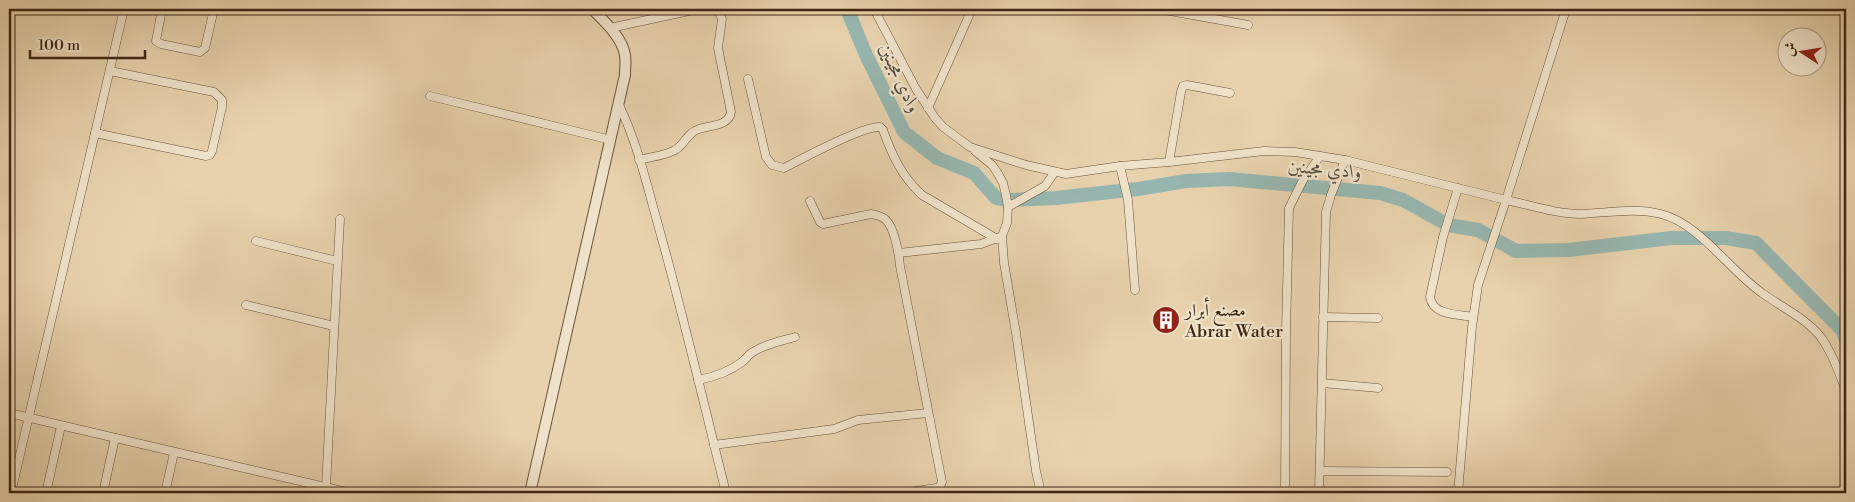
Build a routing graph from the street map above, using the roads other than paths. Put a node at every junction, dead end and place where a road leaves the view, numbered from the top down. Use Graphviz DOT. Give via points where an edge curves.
graph roads {
  1 [pos="124,9"];
  2 [pos="162,9"];
  3 [pos="214,9"];
  4 [pos="592,9"];
  5 [pos="698,9"];
  6 [pos="717,9"];
  7 [pos="874,9"];
  8 [pos="972,9"];
  9 [pos="1159,9"];
  10 [pos="1566,9"];
  11 [pos="1248,25"];
  12 [pos="610,28"];
  13 [pos="110,71"];
  14 [pos="748,79"];
  15 [pos="1230,93"];
  16 [pos="430,96"];
  17 [pos="619,105"];
  18 [pos="928,108"];
  19 [pos="96,133"];
  20 [pos="611,140"];
  21 [pos="970,147"];
  22 [pos="1320,156"];
  23 [pos="639,160"];
  24 [pos="1345,160"];
  25 [pos="1170,162"];
  26 [pos="1120,166"];
  27 [pos="1054,173"];
  28 [pos="1458,188"];
  29 [pos="810,200"];
  30 [pos="1506,200"];
  31 [pos="1008,207"];
  32 [pos="340,219"];
  33 [pos="1000,238"];
  34 [pos="256,241"];
  35 [pos="899,253"];
  36 [pos="338,261"];
  37 [pos="1135,290"];
  38 [pos="246,305"];
  39 [pos="1323,317"];
  40 [pos="1474,317"];
  41 [pos="1378,318"];
  42 [pos="334,326"];
  43 [pos="794,337"];
  44 [pos="698,380"];
  45 [pos="1322,384"];
  46 [pos="1378,388"];
  47 [pos="1846,391"];
  48 [pos="9,413"];
  49 [pos="928,413"];
  50 [pos="28,418"];
  51 [pos="60,426"];
  52 [pos="115,438"];
  53 [pos="714,446"];
  54 [pos="174,453"];
  55 [pos="1320,471"];
  56 [pos="1447,472"];
  57 [pos="326,487"];
  58 [pos="339,492"];
  59 [pos="10,493"];
  60 [pos="46,493"];
  61 [pos="103,493"];
  62 [pos="165,493"];
  63 [pos="351,493"];
  64 [pos="530,493"];
  65 [pos="726,493"];
  66 [pos="901,493"];
  67 [pos="1041,493"];
  68 [pos="1285,493"];
  69 [pos="1319,493"];
  70 [pos="1458,493"];
  1 -- 13 [label="street"];
  2 -- 3 [label="street" via="156,41 200,52 205,48"];
  4 -- 12 [label="street"];
  5 -- 12 [label="street"];
  6 -- 23 [label="street" via="722,19 718,48 730,118 727,122 698,129 688,135 675,151"];
  7 -- 18 [label="street"];
  8 -- 18 [label="street"];
  9 -- 11 [label="street"];
  10 -- 30 [label="street"];
  12 -- 17 [label="street" via="625,55"];
  13 -- 19 [label="street"];
  13 -- 19 [label="street" via="214,92 222,100 212,151 206,156"];
  14 -- 33 [label="street" via="766,157 772,165 784,168 855,134 880,127 897,164 922,195"];
  15 -- 25 [label="street" via="1183,86"];
  16 -- 20 [label="street"];
  17 -- 20 [label="street"];
  17 -- 23 [label="street"];
  18 -- 21 [label="street" via="943,127"];
  19 -- 50 [label="street"];
  20 -- 64 [label="street"];
  21 -- 27 [label="street"];
  21 -- 31 [label="street" via="998,172"];
  22 -- 24 [label="street"];
  22 -- 25 [label="street" via="1264,151"];
  22 -- 68 [label="street" via="1293,197 1288,213"];
  23 -- 44 [label="street"];
  24 -- 28 [label="street"];
  24 -- 39 [label="street" via="1326,212"];
  25 -- 26 [label="street"];
  26 -- 27 [label="street" via="1074,174"];
  26 -- 37 [label="street" via="1128,200"];
  27 -- 31 [label="street" via="1045,186"];
  28 -- 30 [label="street"];
  28 -- 40 [label="street" via="1431,289 1431,303 1438,310"];
  29 -- 35 [label="street" via="823,224 878,215 889,225"];
  30 -- 40 [label="street" via="1478,284"];
  30 -- 47 [label="street" via="1567,213 1646,211 1681,223 1737,274 1805,322 1819,336"];
  31 -- 33 [label="street" via="1007,223"];
  32 -- 36 [label="street"];
  33 -- 35 [label="street" via="982,244"];
  33 -- 67 [label="street"];
  34 -- 36 [label="street"];
  35 -- 49 [label="street"];
  36 -- 42 [label="street"];
  38 -- 42 [label="street"];
  39 -- 41 [label="street"];
  39 -- 45 [label="street"];
  40 -- 70 [label="street"];
  42 -- 57 [label="street"];
  43 -- 44 [label="street" via="760,348 724,373"];
  44 -- 53 [label="street"];
  45 -- 46 [label="street"];
  45 -- 55 [label="street"];
  48 -- 50 [label="street"];
  49 -- 53 [label="street" via="858,420 834,429"];
  49 -- 66 [label="street" via="942,482 937,488"];
  50 -- 51 [label="street"];
  50 -- 59 [label="street"];
  51 -- 52 [label="street"];
  51 -- 60 [label="street"];
  52 -- 54 [label="street"];
  52 -- 61 [label="street"];
  53 -- 65 [label="street"];
  54 -- 57 [label="street"];
  54 -- 62 [label="street"];
  55 -- 56 [label="street"];
  55 -- 69 [label="street"];
  57 -- 58 [label="street"];
  58 -- 63 [label="street"];
}
